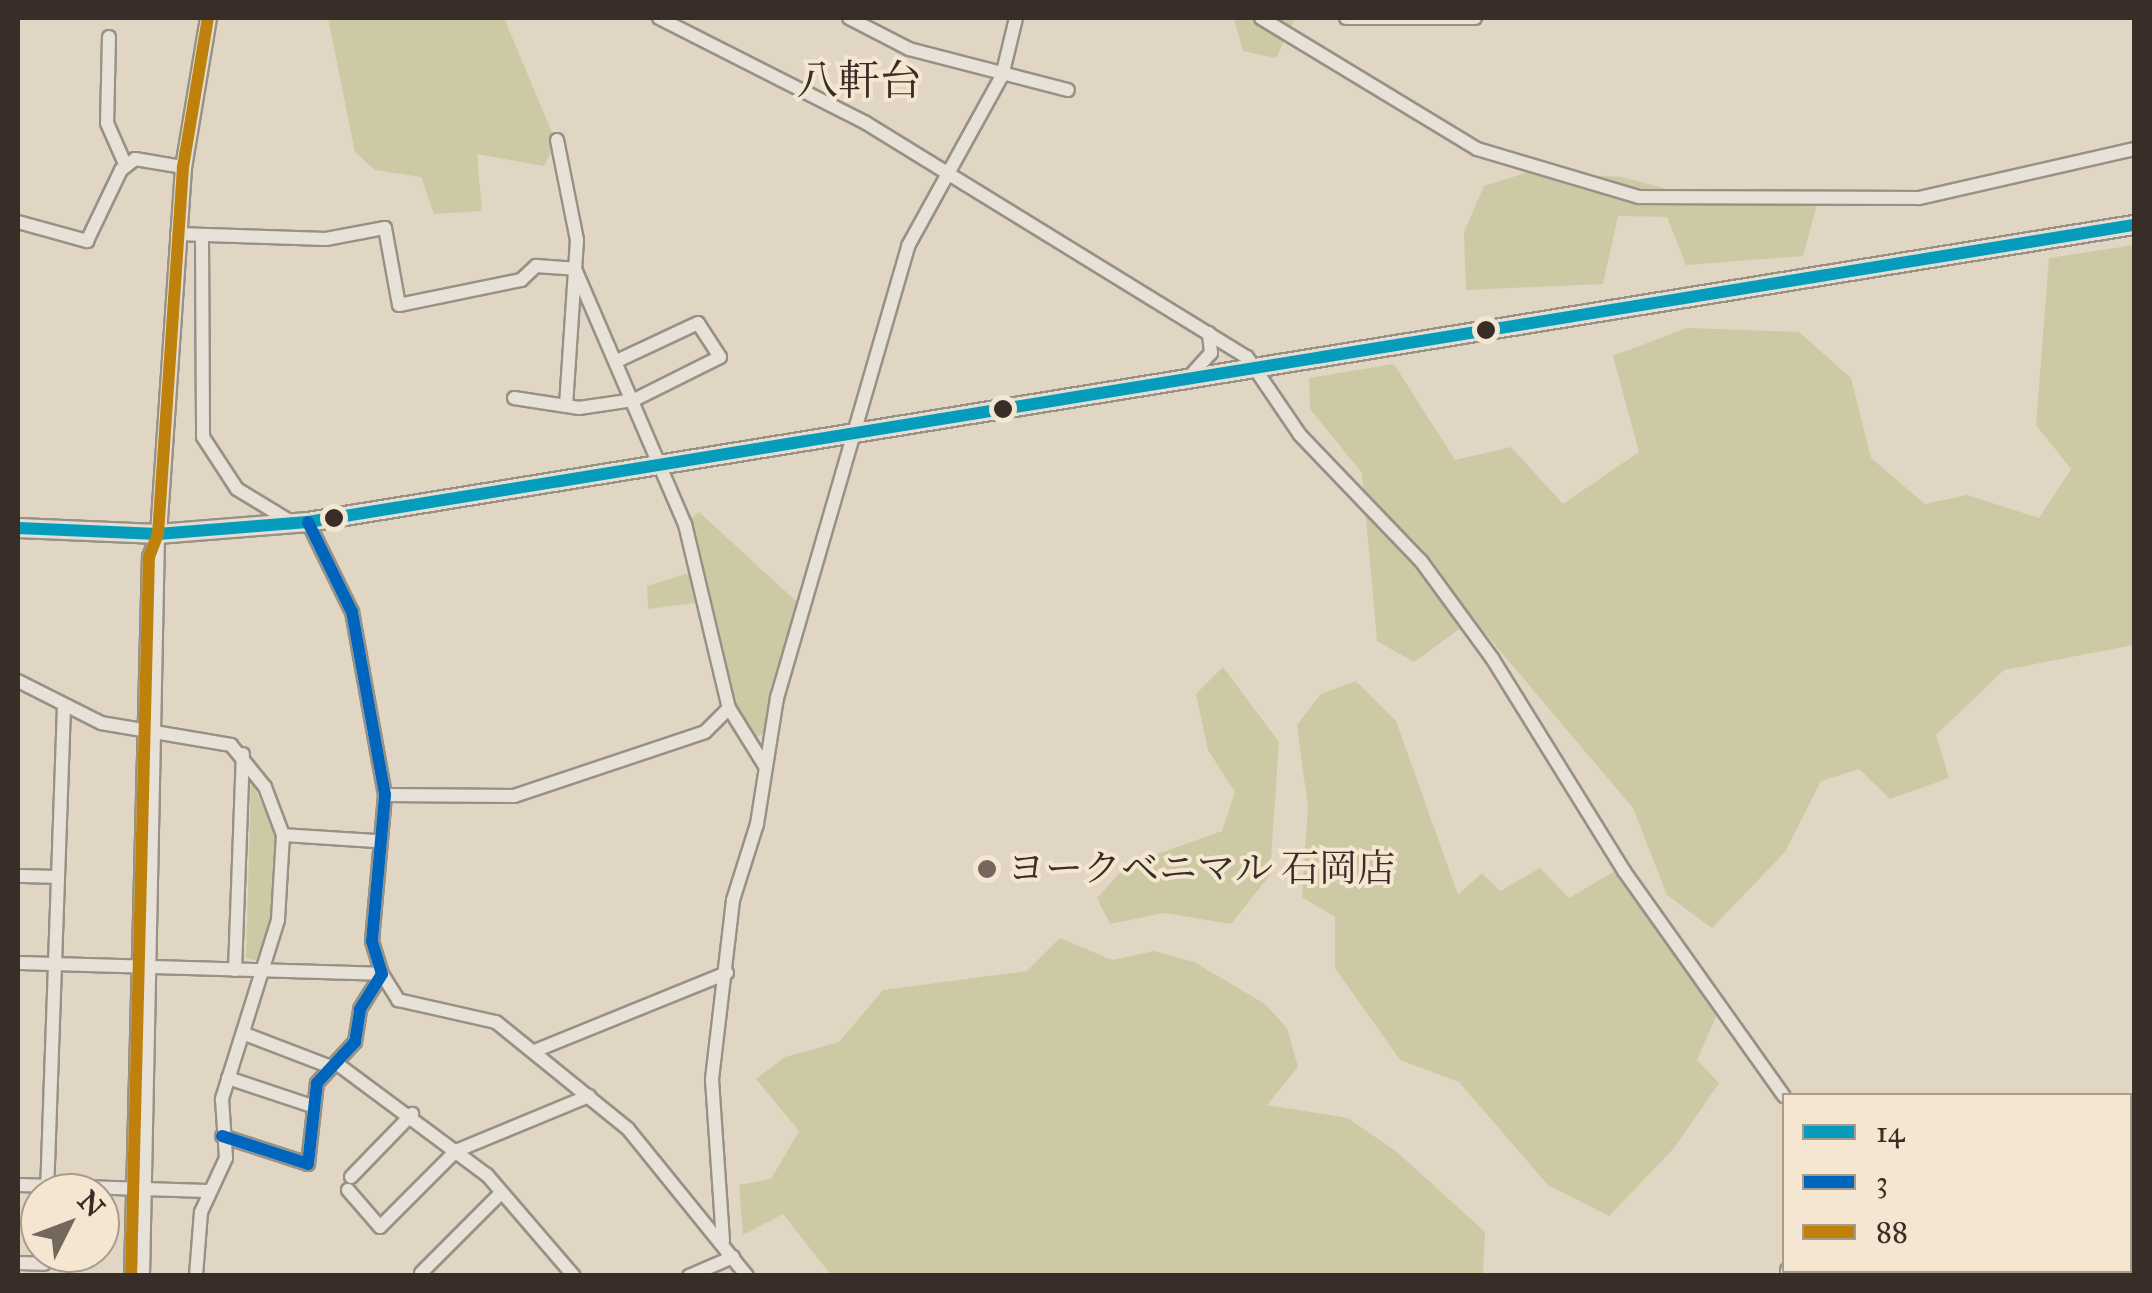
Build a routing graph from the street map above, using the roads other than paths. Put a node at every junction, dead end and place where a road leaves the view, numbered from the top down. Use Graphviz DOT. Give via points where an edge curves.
graph roads {
  1 [pos="208,18"];
  2 [pos="659,18"];
  3 [pos="849,18"];
  4 [pos="1016,18"];
  5 [pos="1261,18"];
  6 [pos="1346,18"];
  7 [pos="1475,18"];
  8 [pos="866,21"];
  9 [pos="109,37"];
  10 [pos="1002,76"];
  11 [pos="1068,90"];
  12 [pos="557,140"];
  13 [pos="2134,148"];
  14 [pos="126,166"];
  15 [pos="183,167"];
  16 [pos="948,172"];
  17 [pos="18,222"];
  18 [pos="2134,225"];
  19 [pos="177,234"];
  20 [pos="202,236"];
  21 [pos="575,269"];
  22 [pos="1208,332"];
  23 [pos="617,361"];
  24 [pos="1255,365"];
  25 [pos="1190,375"];
  26 [pos="514,398"];
  27 [pos="634,400"];
  28 [pos="566,404"];
  29 [pos="851,436"];
  30 [pos="662,465"];
  31 [pos="301,522"];
  32 [pos="18,528"];
  33 [pos="158,534"];
  34 [pos="18,681"];
  35 [pos="64,708"];
  36 [pos="729,708"];
  37 [pos="153,736"];
  38 [pos="243,754"];
  39 [pos="766,766"];
  40 [pos="385,795"];
  41 [pos="282,836"];
  42 [pos="377,841"];
  43 [pos="18,876"];
  44 [pos="58,878"];
  45 [pos="18,963"];
  46 [pos="55,964"];
  47 [pos="146,967"];
  48 [pos="235,970"];
  49 [pos="260,971"];
  50 [pos="727,973"];
  51 [pos="382,974"];
  52 [pos="245,1034"];
  53 [pos="538,1050"];
  54 [pos="333,1065"];
  55 [pos="228,1078"];
  56 [pos="1782,1093"];
  57 [pos="589,1096"];
  58 [pos="312,1106"];
  59 [pos="412,1114"];
  60 [pos="222,1136"];
  61 [pos="456,1151"];
  62 [pos="48,1173"];
  63 [pos="120,1188"];
  64 [pos="140,1188"];
  65 [pos="209,1191"];
  66 [pos="502,1193"];
  67 [pos="724,1242"];
  68 [pos="733,1257"];
  69 [pos="421,1273"];
  70 [pos="131,1276"];
  71 [pos="143,1276"];
  72 [pos="196,1276"];
  73 [pos="574,1276"];
  74 [pos="688,1276"];
  75 [pos="747,1276"];
  1 -- 15 [label="main road"];
  2 -- 16 [label="street"];
  3 -- 8 [label="street"];
  4 -- 10 [label="street"];
  5 -- 13 [label="street" via="1477,149 1640,197 1919,198"];
  6 -- 7 [label="street"];
  8 -- 10 [label="street"];
  9 -- 14 [label="street" via="106,123"];
  10 -- 11 [label="street"];
  10 -- 16 [label="street"];
  12 -- 21 [label="street" via="570,181"];
  14 -- 15 [label="street"];
  14 -- 17 [label="street" via="87,241"];
  15 -- 19 [label="main road"];
  16 -- 22 [label="street"];
  16 -- 29 [label="street" via="908,246"];
  18 -- 24 [label="highway"];
  19 -- 20 [label="street"];
  19 -- 33 [label="main road"];
  20 -- 21 [label="street" via="326,239 385,228 399,306 521,280 536,266"];
  20 -- 31 [label="street" via="203,436 237,489"];
  21 -- 23 [label="street"];
  21 -- 28 [label="street"];
  22 -- 24 [label="street"];
  22 -- 25 [label="street" via="1211,352"];
  23 -- 27 [label="street"];
  23 -- 27 [label="street" via="698,322 720,356"];
  24 -- 25 [label="highway"];
  24 -- 56 [label="street" via="1300,435 1422,561 1492,658 1624,871"];
  25 -- 29 [label="highway"];
  26 -- 28 [label="street"];
  27 -- 28 [label="street"];
  27 -- 30 [label="street"];
  29 -- 30 [label="highway"];
  29 -- 39 [label="street"];
  30 -- 31 [label="highway"];
  30 -- 36 [label="street" via="710,605"];
  31 -- 33 [label="highway"];
  31 -- 40 [label="street" via="352,612"];
  32 -- 33 [label="highway"];
  33 -- 37 [label="street"];
  34 -- 35 [label="street"];
  35 -- 37 [label="street"];
  35 -- 44 [label="street"];
  36 -- 39 [label="street"];
  36 -- 40 [label="street" via="705,732 514,796"];
  37 -- 38 [label="street"];
  37 -- 47 [label="street"];
  38 -- 41 [label="street"];
  38 -- 48 [label="street"];
  39 -- 50 [label="street"];
  40 -- 42 [label="street"];
  41 -- 42 [label="street"];
  41 -- 49 [label="street" via="278,920"];
  42 -- 51 [label="street" via="372,941"];
  43 -- 44 [label="street"];
  44 -- 46 [label="street"];
  45 -- 46 [label="street"];
  46 -- 47 [label="street"];
  46 -- 62 [label="street"];
  47 -- 48 [label="street"];
  47 -- 64 [label="street"];
  48 -- 49 [label="street"];
  49 -- 51 [label="street"];
  49 -- 52 [label="street"];
  50 -- 53 [label="street"];
  50 -- 67 [label="street" via="712,1079"];
  51 -- 53 [label="street" via="398,1000 496,1022"];
  51 -- 54 [label="street" via="360,1010 355,1042"];
  52 -- 54 [label="street"];
  52 -- 55 [label="street"];
  53 -- 57 [label="street"];
  54 -- 58 [label="street"];
  54 -- 59 [label="street"];
  55 -- 58 [label="street"];
  55 -- 60 [label="street"];
  57 -- 61 [label="street"];
  57 -- 67 [label="street"];
  58 -- 60 [label="street" via="308,1164"];
  59 -- 61 [label="street"];
  59 -- 61 [label="street" via="349,1183 380,1228"];
  60 -- 65 [label="street" via="226,1158"];
  61 -- 66 [label="street"];
  63 -- 64 [label="street"];
  64 -- 65 [label="street"];
  64 -- 70 [label="street"];
  64 -- 71 [label="street"];
  65 -- 72 [label="street"];
  66 -- 69 [label="street"];
  66 -- 73 [label="street"];
  67 -- 68 [label="street"];
  68 -- 74 [label="street"];
  68 -- 75 [label="street"];
}
